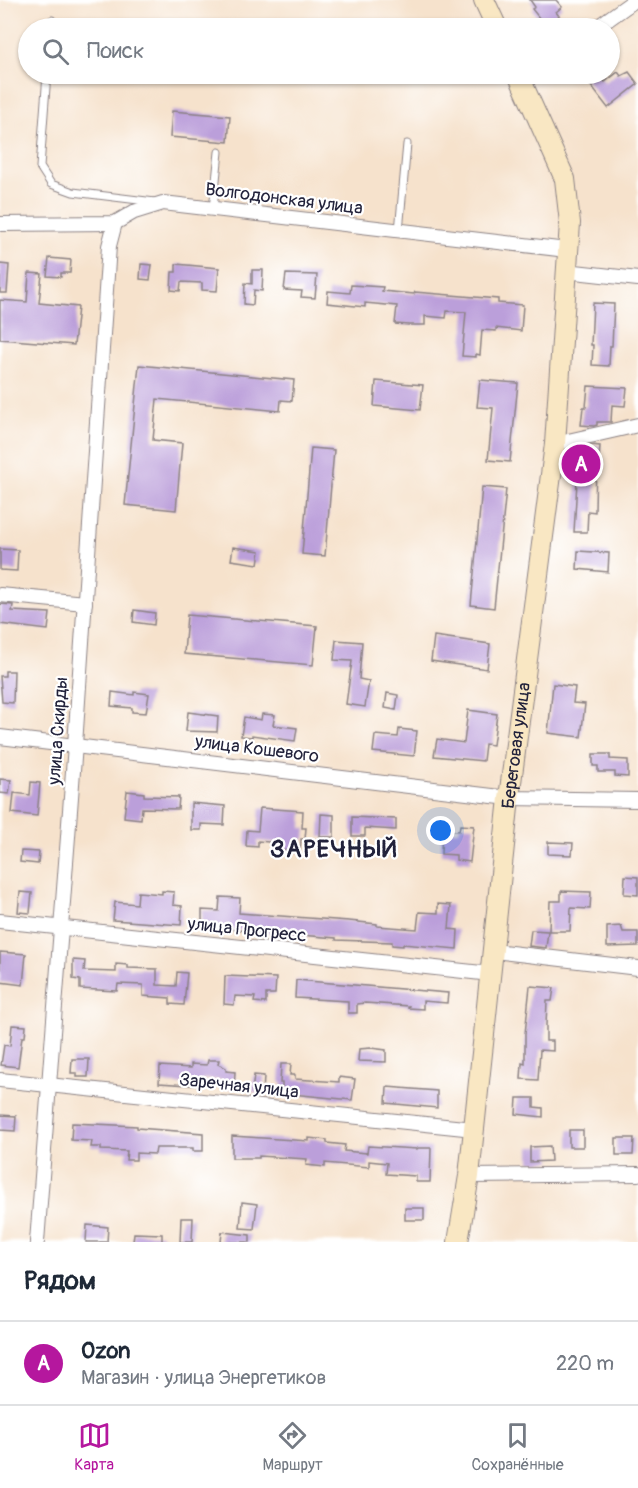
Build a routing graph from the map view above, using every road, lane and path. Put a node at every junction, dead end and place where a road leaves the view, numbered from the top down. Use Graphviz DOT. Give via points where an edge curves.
graph roads {
  1 [pos="484,0"];
  2 [pos="634,0"];
  3 [pos="492,18"];
  4 [pos="610,18"];
  5 [pos="46,84"];
  6 [pos="528,84"];
  7 [pos="407,144"];
  8 [pos="219,152"];
  9 [pos="163,203"];
  10 [pos="213,209"];
  11 [pos="115,223"];
  12 [pos="0,224"];
  13 [pos="399,231"];
  14 [pos="567,250"];
  15 [pos="566,271"];
  16 [pos="638,279"];
  17 [pos="638,425"];
  18 [pos="555,444"];
  19 [pos="0,595"];
  20 [pos="85,603"];
  21 [pos="0,736"];
  22 [pos="75,745"];
  23 [pos="509,798"];
  24 [pos="638,800"];
  25 [pos="0,921"];
  26 [pos="61,928"];
  27 [pos="494,951"];
  28 [pos="638,968"];
  29 [pos="491,974"];
  30 [pos="0,1080"];
  31 [pos="49,1085"];
  32 [pos="474,1129"];
  33 [pos="638,1174"];
  34 [pos="469,1176"];
  35 [pos="37,1242"];
  36 [pos="458,1242"];
  1 -- 3 [label="main road"];
  2 -- 4 [label="street"];
  5 -- 9 [label="lane" via="40,167 51,184 73,192"];
  6 -- 14 [label="main road, Береговая улица" via="565,179 570,223"];
  7 -- 13 [label="lane"];
  8 -- 10 [label="lane"];
  9 -- 10 [label="street, Волгодонская улица"];
  9 -- 11 [label="street, Волгодонская улица"];
  10 -- 13 [label="street, Волгодонская улица"];
  11 -- 12 [label="street, Волгодонская улица"];
  11 -- 20 [label="street, улица Скирды" via="110,246"];
  13 -- 14 [label="street, Волгодонская улица"];
  14 -- 15 [label="main road, Береговая улица"];
  15 -- 16 [label="street"];
  15 -- 18 [label="main road, Береговая улица"];
  17 -- 18 [label="street"];
  18 -- 23 [label="main road, Береговая улица"];
  19 -- 20 [label="street"];
  20 -- 22 [label="street, улица Скирды"];
  21 -- 22 [label="street, улица Кошевого"];
  22 -- 23 [label="street, улица Кошевого"];
  22 -- 26 [label="street, улица Скирды"];
  23 -- 24 [label="street, улица Кошевого"];
  23 -- 27 [label="main road, Береговая улица"];
  25 -- 26 [label="street, улица Прогресс"];
  26 -- 29 [label="street, улица Прогресс"];
  26 -- 31 [label="street, улица Скирды"];
  27 -- 28 [label="street"];
  27 -- 29 [label="main road, Береговая улица"];
  29 -- 32 [label="main road, Береговая улица"];
  30 -- 31 [label="street, Заречная улица"];
  31 -- 32 [label="street, Заречная улица"];
  31 -- 35 [label="street, улица Скирды"];
  32 -- 34 [label="main road, Береговая улица"];
  33 -- 34 [label="street"];
  34 -- 36 [label="main road, Береговая улица"];
}
